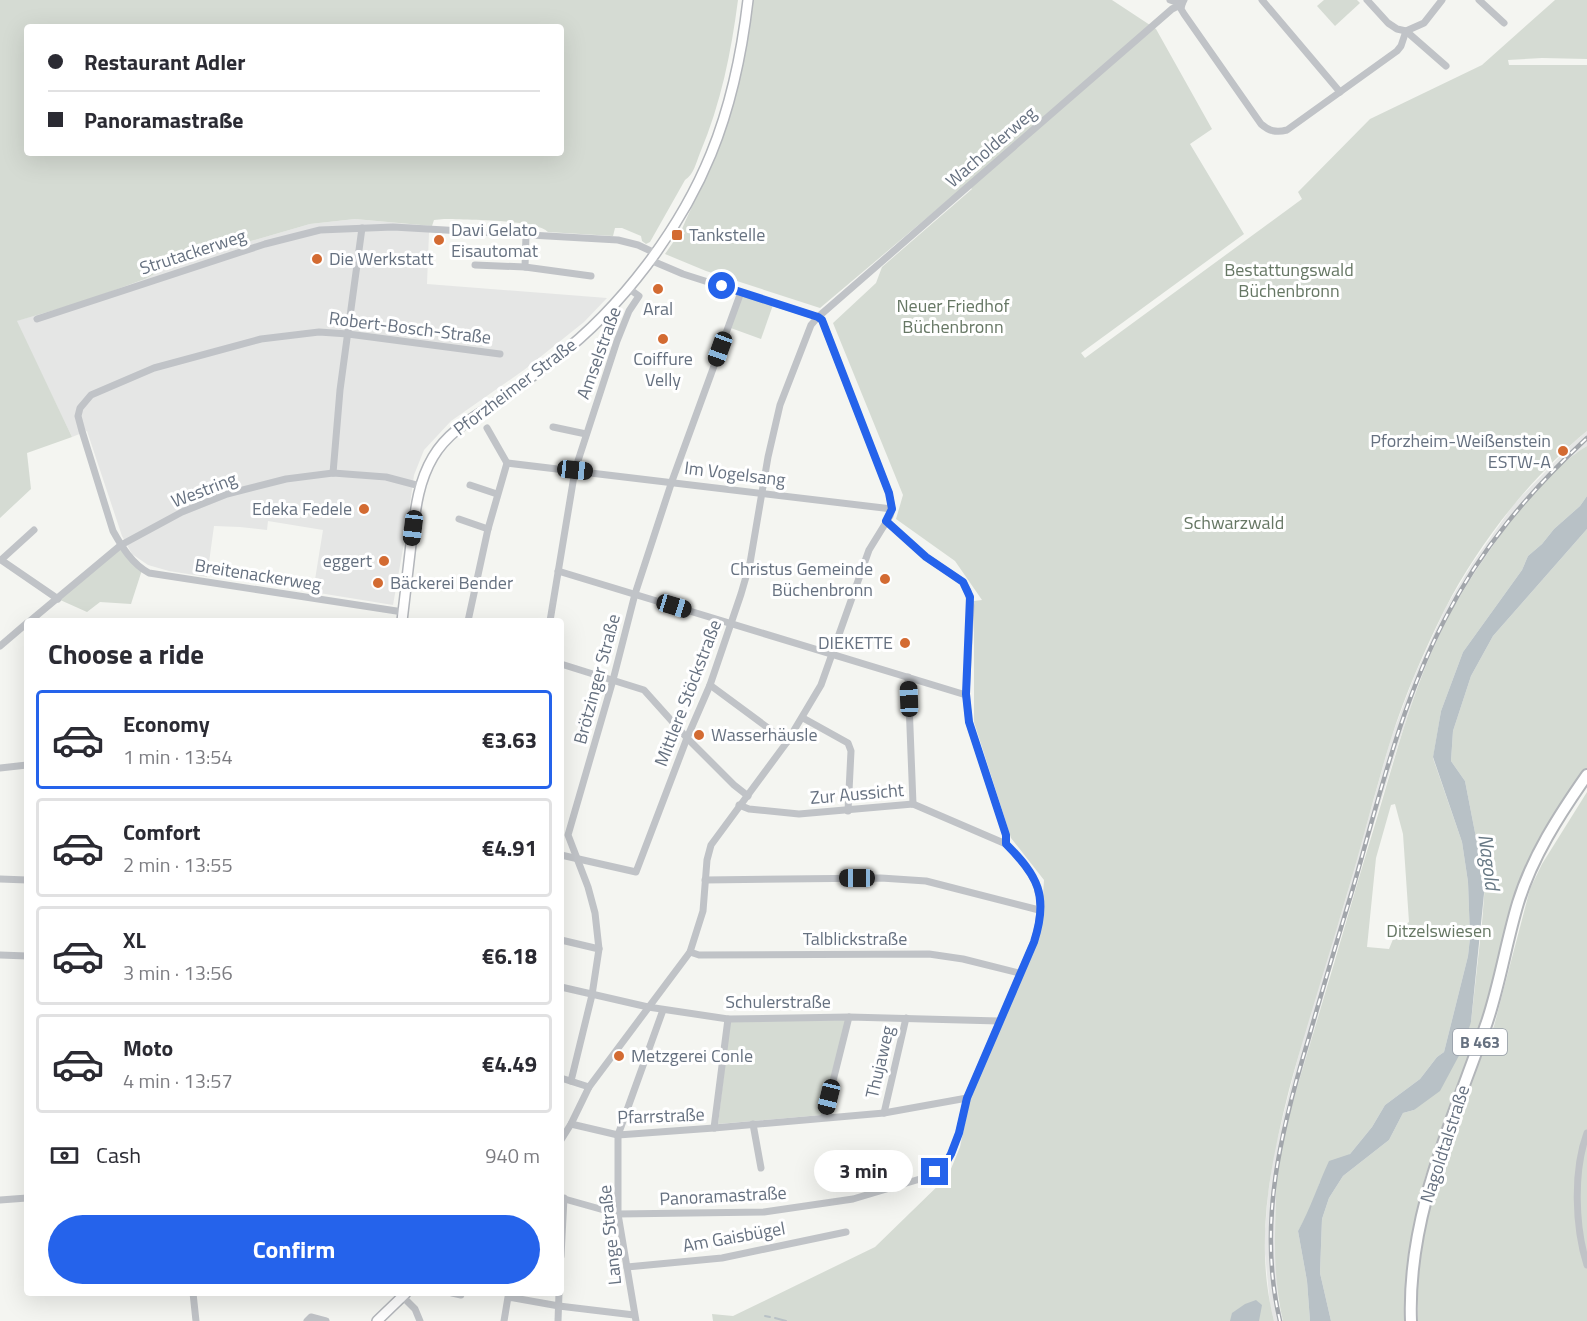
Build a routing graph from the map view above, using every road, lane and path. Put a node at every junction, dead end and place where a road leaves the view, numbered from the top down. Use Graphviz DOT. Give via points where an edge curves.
graph roads {
  1 [pos="748,0"];
  2 [pos="1170,0"];
  3 [pos="1262,0"];
  4 [pos="1367,0"];
  5 [pos="1442,0"];
  6 [pos="1479,0"];
  7 [pos="1183,2"];
  8 [pos="1504,22"];
  9 [pos="1406,31"];
  10 [pos="1446,66"];
  11 [pos="1340,92"];
  12 [pos="362,228"];
  13 [pos="526,235"];
  14 [pos="652,257"];
  15 [pos="475,265"];
  16 [pos="525,267"];
  17 [pos="591,276"];
  18 [pos="628,288"];
  19 [pos="741,292"];
  20 [pos="818,317"];
  21 [pos="37,319"];
  22 [pos="348,334"];
  23 [pos="500,354"];
  24 [pos="553,427"];
  25 [pos="487,428"];
  26 [pos="586,434"];
  27 [pos="507,463"];
  28 [pos="575,470"];
  29 [pos="333,473"];
  30 [pos="672,481"];
  31 [pos="470,485"];
  32 [pos="420,486"];
  33 [pos="763,492"];
  34 [pos="497,494"];
  35 [pos="892,509"];
  36 [pos="459,519"];
  37 [pos="886,521"];
  38 [pos="488,529"];
  39 [pos="34,530"];
  40 [pos="121,545"];
  41 [pos="558,571"];
  42 [pos="635,594"];
  43 [pos="58,599"];
  44 [pos="403,616"];
  45 [pos="36,618"];
  46 [pos="469,618"];
  47 [pos="550,618"];
  48 [pos="731,624"];
  49 [pos="24,627"];
  50 [pos="2,642"];
  51 [pos="832,655"];
  52 [pos="564,665"];
  53 [pos="908,677"];
  54 [pos="614,680"];
  55 [pos="710,685"];
  56 [pos="966,694"];
  57 [pos="803,718"];
  58 [pos="687,738"];
  59 [pos="787,742"];
  60 [pos="24,765"];
  61 [pos="0,768"];
  62 [pos="1587,775"];
  63 [pos="748,796"];
  64 [pos="913,804"];
  65 [pos="739,805"];
  66 [pos="848,811"];
  67 [pos="1006,844"];
  68 [pos="564,856"];
  69 [pos="576,859"];
  70 [pos="0,879"];
  71 [pos="24,880"];
  72 [pos="705,880"];
  73 [pos="1039,910"];
  74 [pos="564,941"];
  75 [pos="599,949"];
  76 [pos="690,952"];
  77 [pos="0,955"];
  78 [pos="24,956"];
  79 [pos="1020,973"];
  80 [pos="564,988"];
  81 [pos="592,994"];
  82 [pos="648,1007"];
  83 [pos="663,1010"];
  84 [pos="849,1017"];
  85 [pos="906,1018"];
  86 [pos="728,1019"];
  87 [pos="999,1021"];
  88 [pos="564,1078"];
  89 [pos="570,1081"];
  90 [pos="589,1087"];
  91 [pos="967,1098"];
  92 [pos="884,1113"];
  93 [pos="824,1117"];
  94 [pos="571,1124"];
  95 [pos="753,1124"];
  96 [pos="714,1128"];
  97 [pos="1587,1133"];
  98 [pos="564,1135"];
  99 [pos="618,1135"];
  100 [pos="761,1168"];
  101 [pos="24,1198"];
  102 [pos="564,1199"];
  103 [pos="0,1200"];
  104 [pos="618,1214"];
  105 [pos="846,1232"];
  106 [pos="1587,1265"];
  107 [pos="627,1266"];
  108 [pos="193,1296"];
  109 [pos="403,1296"];
  110 [pos="405,1296"];
  111 [pos="559,1296"];
  112 [pos="559,1306"];
  113 [pos="635,1318"];
  114 [pos="196,1321"];
  115 [pos="307,1321"];
  116 [pos="326,1321"];
  117 [pos="377,1321"];
  118 [pos="420,1321"];
  119 [pos="504,1321"];
  120 [pos="558,1321"];
  121 [pos="1410,1321"];
  1 -- 14 [label="main road, Pforzheimer Straße" via="737,69 711,154 698,183"];
  2 -- 7 [label="street"];
  3 -- 11 [label="street"];
  4 -- 9 [label="street" via="1388,23"];
  5 -- 9 [label="street" via="1424,23"];
  6 -- 8 [label="street"];
  7 -- 11 [label="street" via="1182,9 1191,24 1267,129 1287,130"];
  7 -- 20 [label="street, Wacholderweg"];
  9 -- 10 [label="street"];
  9 -- 11 [label="street" via="1397,51"];
  12 -- 13 [label="street, Strutackerweg"];
  12 -- 21 [label="street, Strutackerweg" via="320,230 265,244"];
  12 -- 22 [label="street"];
  13 -- 14 [label="street, Strutackerweg" via="627,241"];
  13 -- 16 [label="street"];
  14 -- 18 [label="main road, Pforzheimer Straße"];
  14 -- 19 [label="street, Strutackerweg" via="683,274"];
  15 -- 16 [label="street"];
  16 -- 17 [label="street"];
  18 -- 26 [label="street, Amselstraße" via="639,296 617,341"];
  18 -- 32 [label="main road, Pforzheimer Straße" via="593,327 558,357 450,436 433,458"];
  19 -- 20 [label="street, Strutackerweg"];
  19 -- 30 [label="street, Brötzinger Straße"];
  20 -- 33 [label="street, Mittlere Stöckstraße" via="811,325 780,405"];
  20 -- 35 [label="street" via="825,325"];
  22 -- 23 [label="street, Robert-Bosch-Straße"];
  22 -- 29 [label="street"];
  22 -- 40 [label="street, Robert-Bosch-Straße" via="319,332 261,339 154,368 91,395 78,416"];
  24 -- 26 [label="street"];
  25 -- 27 [label="street"];
  26 -- 28 [label="street, Amselstraße"];
  27 -- 28 [label="street, Im Vogelsang"];
  27 -- 34 [label="street"];
  28 -- 30 [label="street, Im Vogelsang"];
  28 -- 41 [label="street, Amselstraße"];
  29 -- 32 [label="street, Westring" via="386,477"];
  29 -- 40 [label="street, Westring" via="286,479 227,494 182,512"];
  30 -- 33 [label="street, Im Vogelsang"];
  30 -- 42 [label="street, Brötzinger Straße"];
  31 -- 34 [label="street"];
  32 -- 44 [label="main road, Pforzheimer Straße"];
  33 -- 35 [label="street, Im Vogelsang"];
  33 -- 48 [label="street, Mittlere Stöckstraße" via="750,563"];
  34 -- 38 [label="street"];
  35 -- 37 [label="street"];
  36 -- 38 [label="street"];
  37 -- 51 [label="street" via="869,550"];
  37 -- 56 [label="street, Panoramastraße" via="926,557 963,582 968,591 971,606"];
  38 -- 46 [label="street"];
  39 -- 43 [label="street" via="1,560"];
  40 -- 43 [label="street, Westring"];
  40 -- 44 [label="street, Breitenackerweg" via="138,567 148,573"];
  41 -- 42 [label="street"];
  41 -- 47 [label="street, Amselstraße"];
  42 -- 48 [label="street"];
  42 -- 54 [label="street, Brötzinger Straße"];
  43 -- 45 [label="street, Westring"];
  48 -- 51 [label="street"];
  48 -- 55 [label="street, Mittlere Stöckstraße"];
  49 -- 50 [label="street, Westring"];
  51 -- 53 [label="street"];
  51 -- 57 [label="street"];
  52 -- 54 [label="street"];
  53 -- 56 [label="street"];
  53 -- 64 [label="street"];
  54 -- 58 [label="street" via="644,690"];
  54 -- 69 [label="street, Brötzinger Straße" via="568,835"];
  55 -- 58 [label="street, Mittlere Stöckstraße"];
  55 -- 59 [label="street"];
  56 -- 67 [label="street, Panoramastraße" via="969,722"];
  57 -- 59 [label="street"];
  57 -- 66 [label="street" via="848,743"];
  58 -- 63 [label="street"];
  58 -- 69 [label="street, Mittlere Stöckstraße" via="636,872"];
  59 -- 63 [label="street"];
  60 -- 61 [label="street"];
  62 -- 121 [label="main road, Nagoldtalstraße / B 463" via="1546,840 1518,904 1493,1002 1425,1202 1412,1268"];
  63 -- 65 [label="street"];
  64 -- 66 [label="street, Zur Aussicht"];
  64 -- 67 [label="street, Zur Aussicht"];
  65 -- 66 [label="street, Zur Aussicht" via="799,814"];
  65 -- 72 [label="street" via="711,845"];
  67 -- 73 [label="street, Panoramastraße" via="1036,882 1041,893"];
  68 -- 69 [label="street"];
  69 -- 75 [label="street, Brötzinger Straße" via="595,913"];
  70 -- 71 [label="street"];
  72 -- 73 [label="street" via="926,881"];
  72 -- 76 [label="street" via="703,910"];
  73 -- 79 [label="street, Panoramastraße" via="1037,933"];
  74 -- 75 [label="street"];
  75 -- 81 [label="street, Brötzinger Straße"];
  76 -- 79 [label="street, Talblickstraße" via="929,954"];
  76 -- 82 [label="street"];
  77 -- 78 [label="street"];
  79 -- 87 [label="street, Panoramastraße"];
  80 -- 81 [label="street, Schulerstraße"];
  81 -- 82 [label="street, Schulerstraße"];
  81 -- 89 [label="street, Brötzinger Straße"];
  82 -- 83 [label="street, Schulerstraße"];
  82 -- 90 [label="street"];
  83 -- 86 [label="street, Schulerstraße"];
  83 -- 99 [label="street, Lange Straße"];
  84 -- 85 [label="street, Schulerstraße"];
  84 -- 86 [label="street, Schulerstraße"];
  84 -- 93 [label="street"];
  85 -- 87 [label="street, Schulerstraße"];
  85 -- 92 [label="street, Thujaweg"];
  86 -- 96 [label="street"];
  87 -- 91 [label="street, Panoramastraße"];
  88 -- 89 [label="street"];
  89 -- 90 [label="street"];
  90 -- 94 [label="street"];
  91 -- 92 [label="street, Pfarrstraße"];
  91 -- 104 [label="street, Panoramastraße" via="951,1154 944,1166 920,1179 853,1200 764,1212"];
  92 -- 93 [label="street, Pfarrstraße"];
  93 -- 95 [label="street, Pfarrstraße"];
  94 -- 98 [label="street"];
  94 -- 99 [label="street, Pfarrstraße"];
  95 -- 96 [label="street, Pfarrstraße"];
  95 -- 100 [label="street"];
  96 -- 99 [label="street, Pfarrstraße"];
  97 -- 106 [label="street" via="1582,1147 1577,1210"];
  99 -- 104 [label="street, Lange Straße"];
  101 -- 103 [label="street"];
  102 -- 104 [label="street, Panoramastraße"];
  104 -- 107 [label="street, Lange Straße"];
  105 -- 107 [label="street, Am Gaisbügel" via="722,1258"];
  107 -- 113 [label="street, Lange Straße"];
  108 -- 114 [label="street"];
  109 -- 117 [label="main road"];
  110 -- 118 [label="street"];
  111 -- 112 [label="street"];
  112 -- 113 [label="street"];
  112 -- 119 [label="street" via="508,1297"];
  112 -- 120 [label="street"];
  115 -- 116 [label="street" via="311,1317"];
}
